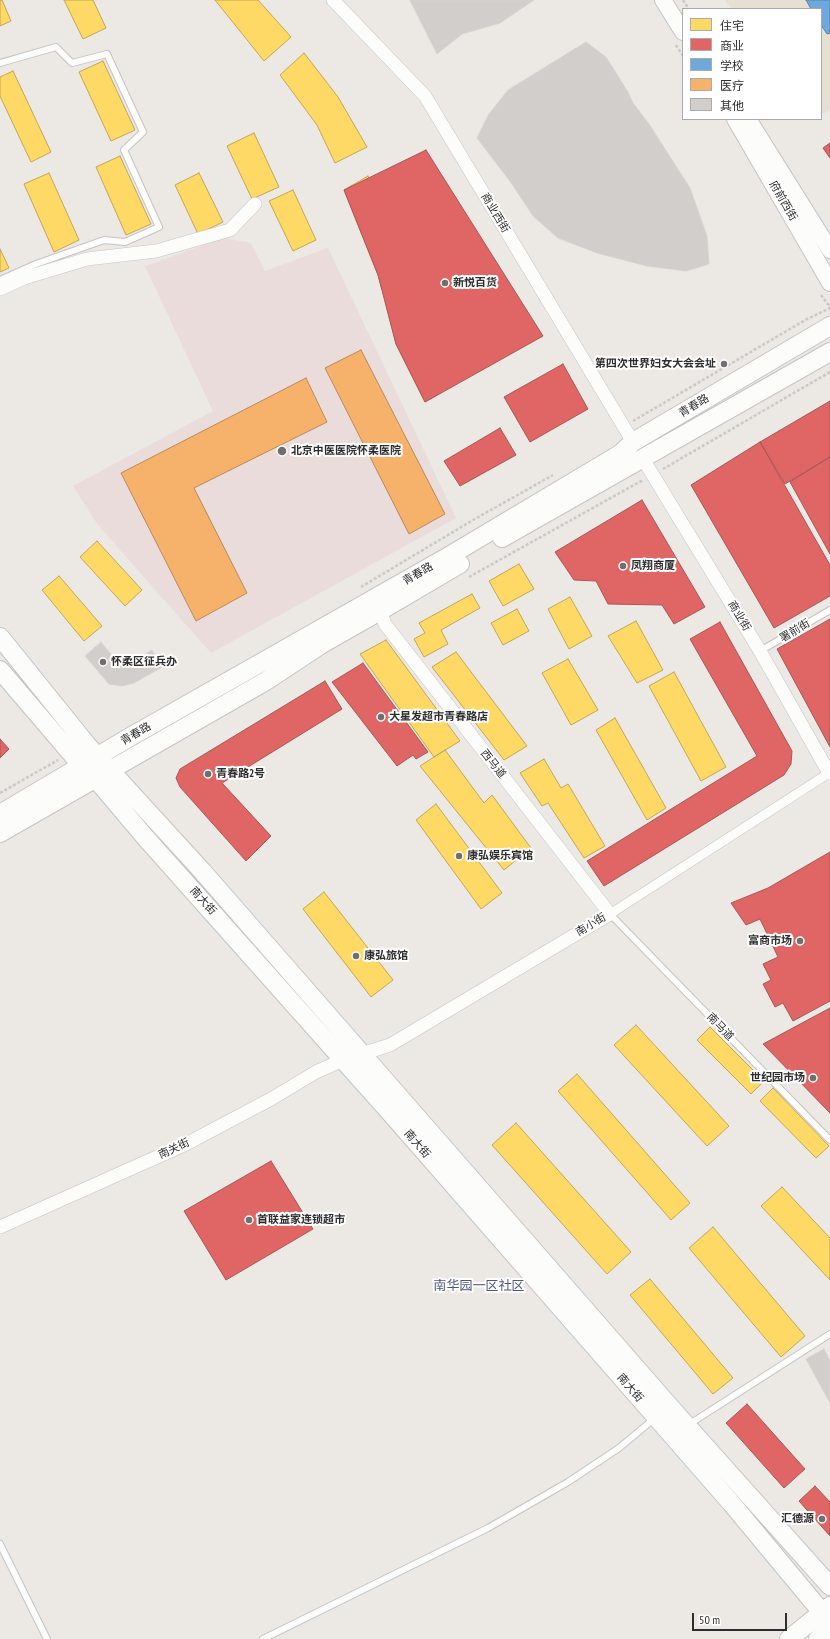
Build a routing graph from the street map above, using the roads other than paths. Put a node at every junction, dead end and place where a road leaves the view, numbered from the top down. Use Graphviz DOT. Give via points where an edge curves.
graph roads {
  1 [pos="334,0"];
  2 [pos="663,0"];
  3 [pos="674,0"];
  4 [pos="682,13"];
  5 [pos="682,30"];
  6 [pos="0,63"];
  7 [pos="736,120"];
  8 [pos="749,120"];
  9 [pos="255,204"];
  10 [pos="830,250"];
  11 [pos="0,280"];
  12 [pos="830,283"];
  13 [pos="0,289"];
  14 [pos="830,326"];
  15 [pos="830,352"];
  16 [pos="634,442"];
  17 [pos="643,459"];
  18 [pos="830,610"];
  19 [pos="380,611"];
  20 [pos="0,637"];
  21 [pos="760,651"];
  22 [pos="0,670"];
  23 [pos="98,756"];
  24 [pos="76,759"];
  25 [pos="830,773"];
  26 [pos="104,774"];
  27 [pos="0,814"];
  28 [pos="0,833"];
  29 [pos="610,914"];
  30 [pos="363,1054"];
  31 [pos="343,1060"];
  32 [pos="830,1140"];
  33 [pos="0,1227"];
  34 [pos="830,1334"];
  35 [pos="656,1417"];
  36 [pos="687,1426"];
  37 [pos="0,1544"];
  38 [pos="830,1586"];
  39 [pos="827,1613"];
  40 [pos="830,1629"];
  41 [pos="48,1639"];
  42 [pos="263,1639"];
  43 [pos="789,1639"];
  44 [pos="818,1639"];
  1 -- 16 [label="street, 商业西街" via="425,96"];
  2 -- 5 [label="street"];
  3 -- 4 [label="street"];
  6 -- 11 [label="lane" via="56,47 72,63 107,54 143,132 124,150 159,227 125,242 104,240 36,264"];
  7 -- 12 [label="street, 府前西街"];
  8 -- 10 [label="street, 府前西街"];
  9 -- 13 [label="street" via="230,230 156,251 87,259 24,278"];
  14 -- 16 [label="main road, 青春路"];
  15 -- 17 [label="main road, 青春路"];
  16 -- 23 [label="main road, 青春路" via="620,454 442,560"];
  17 -- 19 [label="main road, 青春路"];
  17 -- 21 [label="street, 商业街"];
  18 -- 21 [label="lane, 署前街"];
  19 -- 26 [label="main road, 青春路"];
  19 -- 29 [label="street, 西马道" via="385,624"];
  20 -- 23 [label="main road, 南大街"];
  21 -- 25 [label="street, 商业街"];
  22 -- 24 [label="main road, 南大街"];
  23 -- 24 [label="main road, 青春路"];
  23 -- 26 [label="main road, 南大街"];
  24 -- 26 [label="main road, 南大街"];
  24 -- 27 [label="main road, 青春路"];
  25 -- 29 [label="street, 南小街"];
  26 -- 28 [label="main road, 青春路"];
  26 -- 30 [label="main road, 南大街"];
  26 -- 31 [label="main road, 南大街"];
  29 -- 30 [label="street, 南小街" via="390,1045"];
  29 -- 32 [label="lane, 南马道"];
  30 -- 31 [label="street, 南小街"];
  30 -- 36 [label="main road, 南大街"];
  31 -- 33 [label="street, 南关街" via="316,1072 186,1144"];
  31 -- 35 [label="main road, 南大街"];
  34 -- 36 [label="lane"];
  35 -- 39 [label="main road, 南大街"];
  35 -- 42 [label="lane" via="619,1448 575,1478 495,1524"];
  36 -- 38 [label="main road, 南大街"];
  37 -- 41 [label="lane"];
  39 -- 43 [label="main road"];
  40 -- 44 [label="main road"];
}
